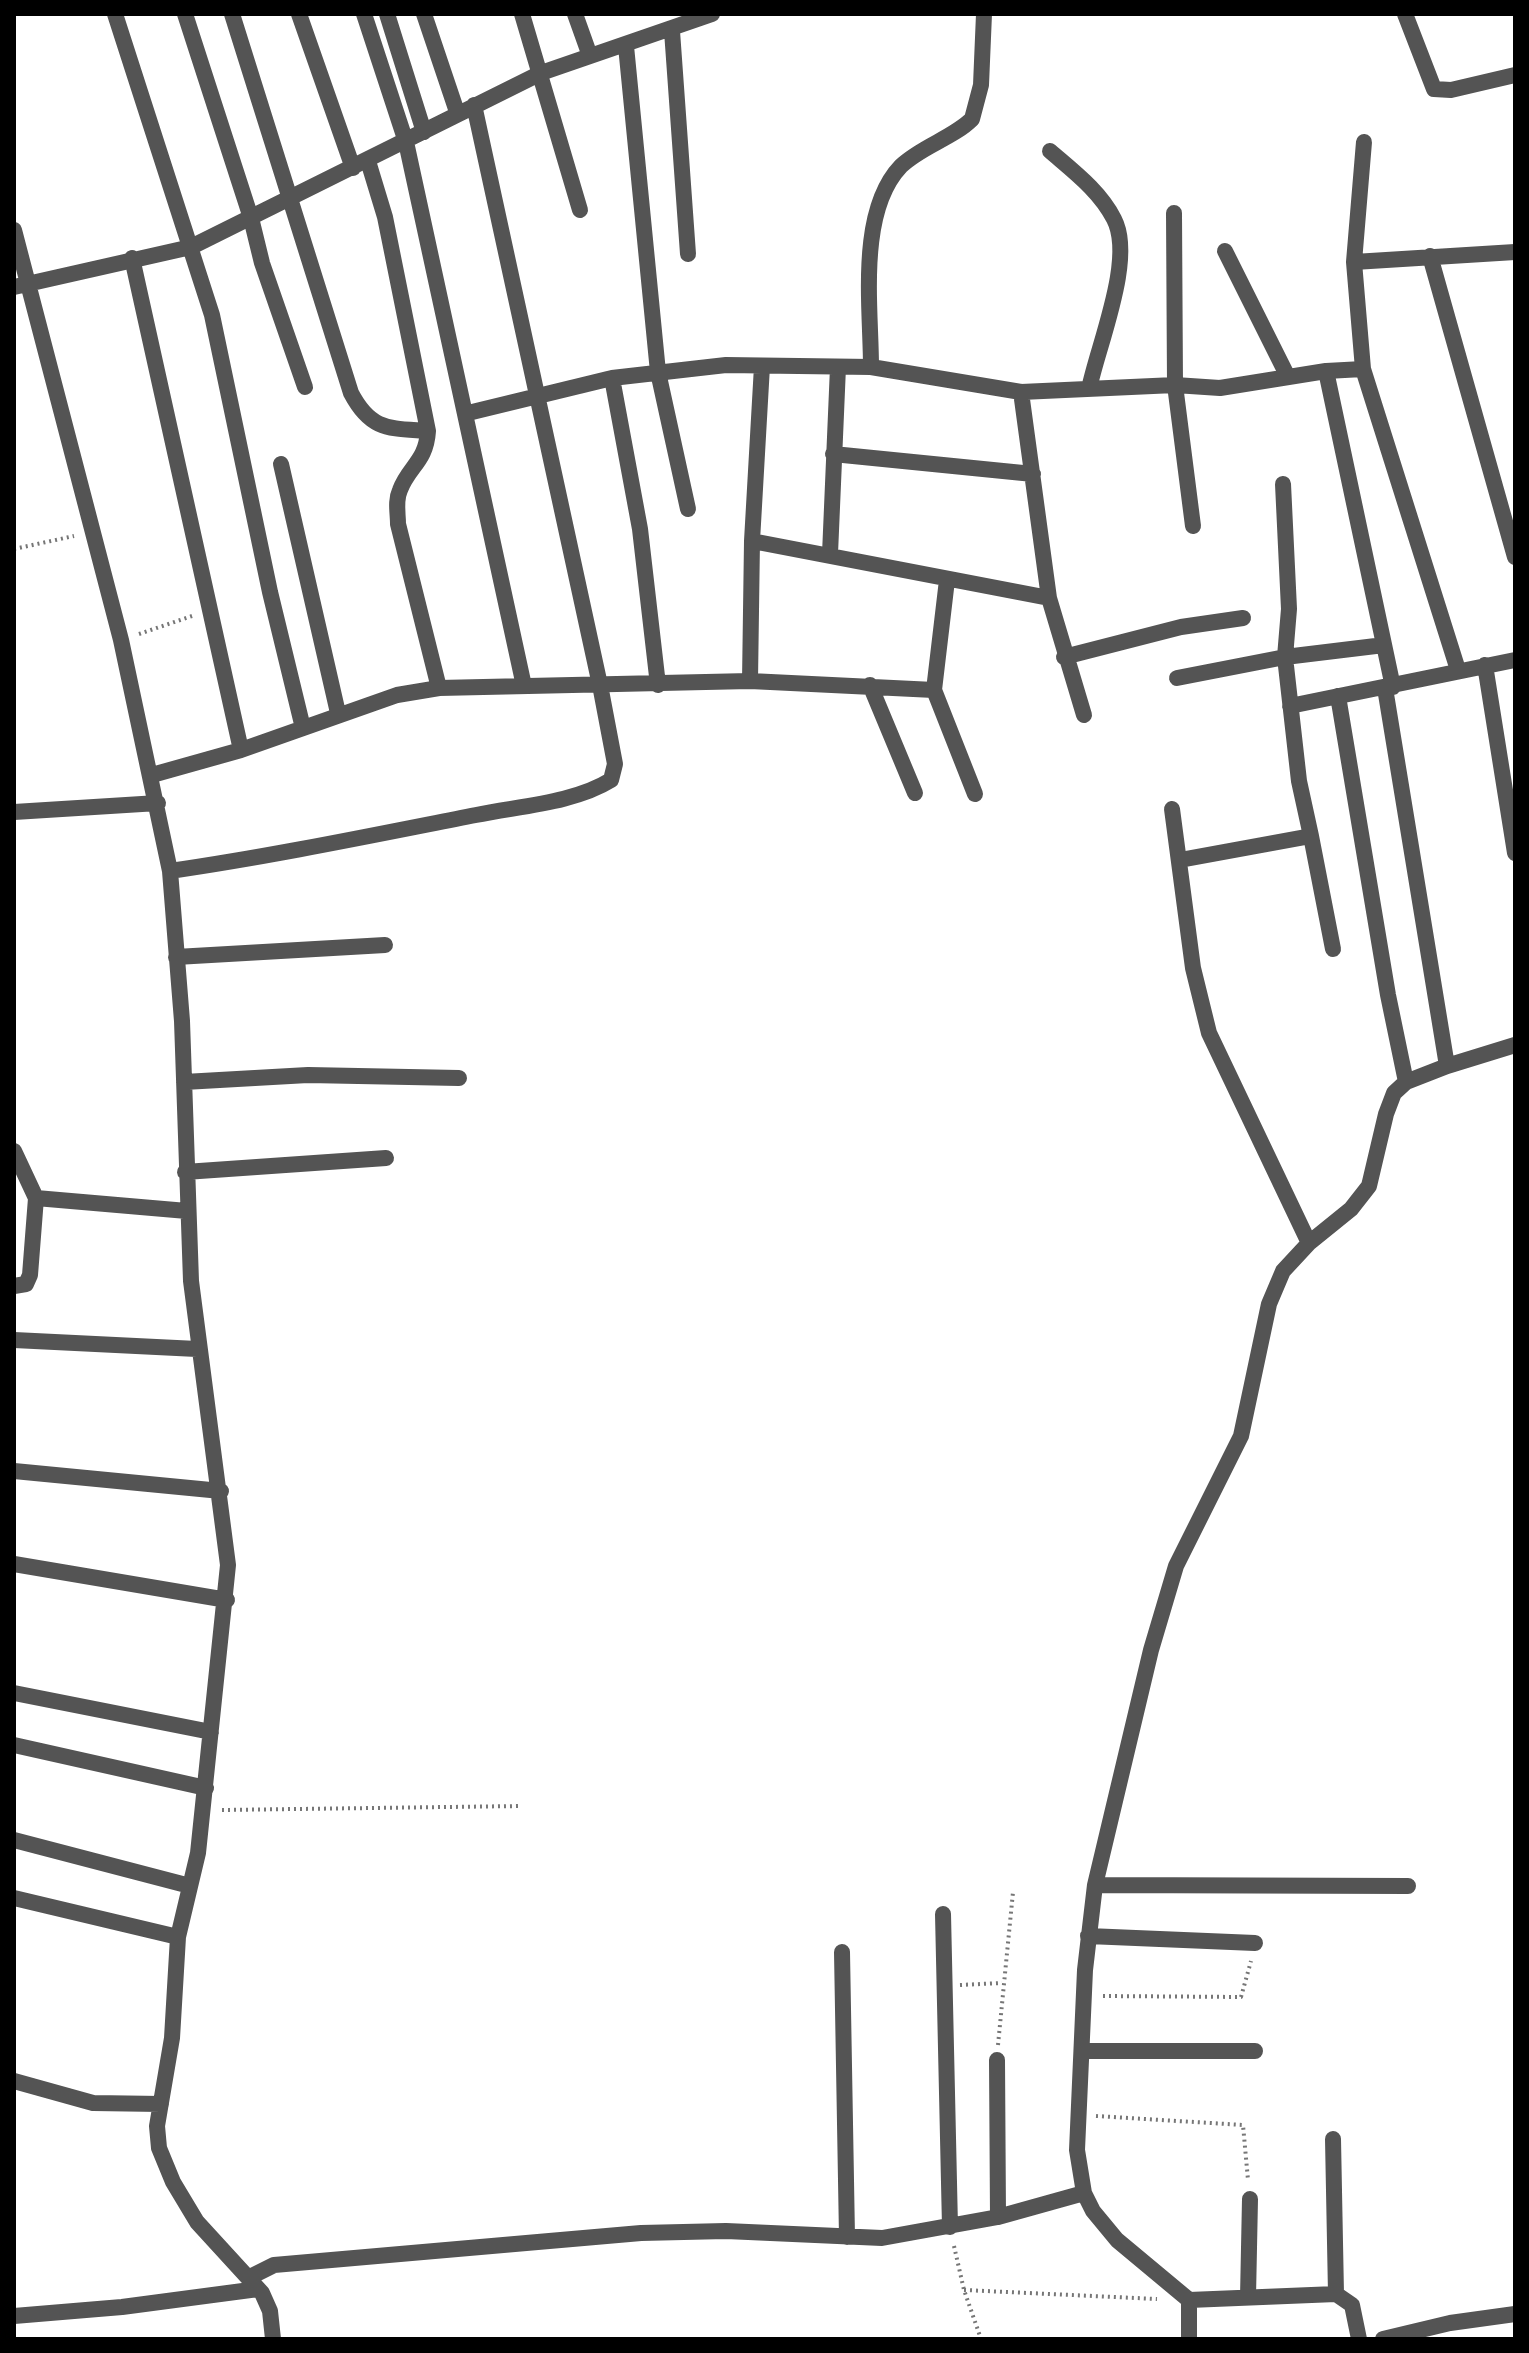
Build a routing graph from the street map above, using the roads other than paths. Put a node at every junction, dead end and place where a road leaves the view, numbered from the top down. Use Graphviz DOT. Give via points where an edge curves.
graph roads {
  1 [pos="115,14"];
  2 [pos="185,14"];
  3 [pos="232,14"];
  4 [pos="299,14"];
  5 [pos="364,14"];
  6 [pos="387,14"];
  7 [pos="424,14"];
  8 [pos="522,14"];
  9 [pos="575,14"];
  10 [pos="712,14"];
  11 [pos="984,14"];
  12 [pos="1405,14"];
  13 [pos="672,31"];
  14 [pos="626,46"];
  15 [pos="590,56"];
  16 [pos="541,73"];
  17 [pos="1515,75"];
  18 [pos="474,105"];
  19 [pos="457,112"];
  20 [pos="424,132"];
  21 [pos="406,142"];
  22 [pos="1364,142"];
  23 [pos="1050,151"];
  24 [pos="360,164"];
  25 [pos="292,199"];
  26 [pos="580,210"];
  27 [pos="1174,213"];
  28 [pos="251,218"];
  29 [pos="14,230"];
  30 [pos="191,247"];
  31 [pos="1225,251"];
  32 [pos="688,254"];
  33 [pos="1514,254"];
  34 [pos="1430,256"];
  35 [pos="132,258"];
  36 [pos="1354,262"];
  37 [pos="21,284"];
  38 [pos="762,366"];
  39 [pos="838,367"];
  40 [pos="871,367"];
  41 [pos="1363,369"];
  42 [pos="1326,371"];
  43 [pos="658,372"];
  44 [pos="1288,377"];
  45 [pos="612,378"];
  46 [pos="1175,385"];
  47 [pos="305,387"];
  48 [pos="1089,389"];
  49 [pos="1021,392"];
  50 [pos="540,394"];
  51 [pos="468,413"];
  52 [pos="428,431"];
  53 [pos="833,454"];
  54 [pos="281,464"];
  55 [pos="1033,474"];
  56 [pos="1283,484"];
  57 [pos="688,509"];
  58 [pos="1193,526"];
  59 [pos="752,541"];
  60 [pos="830,554"];
  61 [pos="1515,557"];
  62 [pos="947,580"];
  63 [pos="1049,598"];
  64 [pos="1243,618"];
  65 [pos="1384,645"];
  66 [pos="1064,657"];
  67 [pos="1285,657"];
  68 [pos="1515,660"];
  69 [pos="1485,665"];
  70 [pos="1458,670"];
  71 [pos="1177,678"];
  72 [pos="750,681"];
  73 [pos="600,685"];
  74 [pos="658,685"];
  75 [pos="870,685"];
  76 [pos="524,686"];
  77 [pos="439,688"];
  78 [pos="1389,688"];
  79 [pos="934,690"];
  80 [pos="1338,696"];
  81 [pos="1290,706"];
  82 [pos="338,713"];
  83 [pos="1084,715"];
  84 [pos="303,728"];
  85 [pos="241,750"];
  86 [pos="152,775"];
  87 [pos="915,793"];
  88 [pos="975,794"];
  89 [pos="158,803"];
  90 [pos="1172,809"];
  91 [pos="14,812"];
  92 [pos="1311,836"];
  93 [pos="1515,853"];
  94 [pos="1180,860"];
  95 [pos="170,871"];
  96 [pos="385,945"];
  97 [pos="1333,949"];
  98 [pos="176,957"];
  99 [pos="1515,1045"];
  100 [pos="1447,1066"];
  101 [pos="459,1078"];
  102 [pos="184,1082"];
  103 [pos="1406,1082"];
  104 [pos="14,1151"];
  105 [pos="386,1158"];
  106 [pos="185,1172"];
  107 [pos="36,1198"];
  108 [pos="187,1211"];
  109 [pos="1309,1243"];
  110 [pos="14,1286"];
  111 [pos="14,1340"];
  112 [pos="197,1349"];
  113 [pos="14,1471"];
  114 [pos="221,1491"];
  115 [pos="14,1564"];
  116 [pos="227,1600"];
  117 [pos="14,1693"];
  118 [pos="211,1732"];
  119 [pos="14,1745"];
  120 [pos="206,1788"];
  121 [pos="14,1840"];
  122 [pos="1095,1885"];
  123 [pos="190,1886"];
  124 [pos="1408,1886"];
  125 [pos="14,1898"];
  126 [pos="943,1914"];
  127 [pos="1088,1936"];
  128 [pos="178,1937"];
  129 [pos="1255,1943"];
  130 [pos="842,1952"];
  131 [pos="1082,2051"];
  132 [pos="1255,2051"];
  133 [pos="997,2060"];
  134 [pos="14,2081"];
  135 [pos="161,2104"];
  136 [pos="1333,2139"];
  137 [pos="1084,2193"];
  138 [pos="1250,2199"];
  139 [pos="998,2217"];
  140 [pos="950,2227"];
  141 [pos="847,2237"];
  142 [pos="253,2283"];
  143 [pos="1336,2294"];
  144 [pos="1248,2297"];
  145 [pos="1189,2300"];
  146 [pos="1515,2314"];
  147 [pos="14,2316"];
  148 [pos="273,2339"];
  149 [pos="1189,2339"];
  150 [pos="1359,2339"];
  151 [pos="1383,2339"];
  1 -- 30 [label="street"];
  2 -- 28 [label="street"];
  3 -- 25 [label="street"];
  4 -- 24 [label="street"];
  5 -- 21 [label="street"];
  6 -- 20 [label="street"];
  7 -- 19 [label="street"];
  8 -- 16 [label="street"];
  9 -- 15 [label="street"];
  10 -- 13 [label="street"];
  11 -- 40 [label="street" via="981,85 972,119 903,164 879,199 871,263"];
  12 -- 17 [label="street" via="1434,89"];
  13 -- 14 [label="street"];
  13 -- 32 [label="street"];
  14 -- 15 [label="street"];
  14 -- 43 [label="street"];
  15 -- 16 [label="street"];
  16 -- 18 [label="street"];
  16 -- 26 [label="street"];
  18 -- 19 [label="street"];
  18 -- 50 [label="street"];
  19 -- 20 [label="street"];
  20 -- 21 [label="street"];
  21 -- 24 [label="street"];
  21 -- 51 [label="street"];
  22 -- 36 [label="street"];
  23 -- 48 [label="street" via="1105,204 1118,230 1119,267"];
  24 -- 25 [label="street"];
  24 -- 52 [label="street" via="385,217"];
  25 -- 28 [label="street"];
  25 -- 52 [label="street" via="340,367 360,410 380,427"];
  27 -- 46 [label="street"];
  28 -- 30 [label="street"];
  28 -- 47 [label="street"];
  29 -- 37 [label="street"];
  30 -- 35 [label="street"];
  30 -- 84 [label="street" via="219,345"];
  31 -- 44 [label="street"];
  33 -- 34 [label="street"];
  34 -- 36 [label="street"];
  34 -- 61 [label="street"];
  35 -- 37 [label="street"];
  35 -- 85 [label="street"];
  36 -- 41 [label="street"];
  37 -- 86 [label="street" via="93,532"];
  38 -- 39 [label="street"];
  38 -- 43 [label="street"];
  38 -- 59 [label="street"];
  39 -- 40 [label="street"];
  39 -- 53 [label="street"];
  40 -- 49 [label="street"];
  41 -- 42 [label="street"];
  41 -- 70 [label="street"];
  42 -- 44 [label="street"];
  42 -- 65 [label="street"];
  43 -- 45 [label="street"];
  43 -- 57 [label="street"];
  44 -- 46 [label="street" via="1220,388"];
  45 -- 50 [label="street"];
  45 -- 74 [label="street" via="640,529"];
  46 -- 48 [label="street"];
  46 -- 58 [label="street"];
  48 -- 49 [label="street"];
  49 -- 55 [label="street"];
  50 -- 51 [label="street"];
  50 -- 73 [label="street"];
  51 -- 76 [label="street"];
  52 -- 77 [label="street" via="427,447 400,487 398,524"];
  53 -- 55 [label="street"];
  53 -- 60 [label="street"];
  54 -- 82 [label="street"];
  55 -- 63 [label="street"];
  56 -- 67 [label="street" via="1289,609"];
  59 -- 60 [label="street"];
  59 -- 72 [label="street"];
  60 -- 62 [label="street"];
  62 -- 63 [label="street"];
  62 -- 79 [label="street"];
  63 -- 66 [label="street"];
  64 -- 66 [label="street" via="1181,627"];
  65 -- 67 [label="street"];
  65 -- 78 [label="street"];
  66 -- 83 [label="street"];
  67 -- 71 [label="street"];
  67 -- 81 [label="street"];
  68 -- 69 [label="street"];
  69 -- 70 [label="street"];
  69 -- 93 [label="street"];
  70 -- 78 [label="street"];
  72 -- 74 [label="street"];
  72 -- 75 [label="street"];
  73 -- 74 [label="street"];
  73 -- 76 [label="street"];
  73 -- 95 [label="street" via="615,764 611,780 596,789 268,857"];
  75 -- 79 [label="street"];
  75 -- 87 [label="street"];
  76 -- 77 [label="street"];
  77 -- 82 [label="street"];
  78 -- 80 [label="street"];
  78 -- 100 [label="street"];
  79 -- 88 [label="street"];
  80 -- 81 [label="street"];
  80 -- 103 [label="street"];
  81 -- 92 [label="street"];
  82 -- 84 [label="street"];
  84 -- 85 [label="street"];
  85 -- 86 [label="street"];
  86 -- 89 [label="street"];
  89 -- 91 [label="street"];
  89 -- 95 [label="street"];
  90 -- 94 [label="street"];
  92 -- 94 [label="street"];
  92 -- 97 [label="street"];
  94 -- 109 [label="street" via="1193,968 1209,1033"];
  95 -- 98 [label="street"];
  96 -- 98 [label="street"];
  98 -- 102 [label="street"];
  99 -- 100 [label="street"];
  100 -- 103 [label="street"];
  101 -- 102 [label="street" via="308,1075"];
  102 -- 106 [label="street"];
  103 -- 109 [label="street" via="1394,1093 1386,1114 1369,1186 1351,1209"];
  104 -- 107 [label="street"];
  105 -- 106 [label="street"];
  106 -- 108 [label="street"];
  107 -- 108 [label="street"];
  107 -- 110 [label="street" via="30,1275 26,1284"];
  108 -- 112 [label="street"];
  109 -- 122 [label="street" via="1274,1287 1241,1436 1168,1590"];
  111 -- 112 [label="street"];
  112 -- 114 [label="street"];
  113 -- 114 [label="street"];
  114 -- 116 [label="street"];
  115 -- 116 [label="street"];
  116 -- 118 [label="street"];
  117 -- 118 [label="street"];
  118 -- 120 [label="street"];
  119 -- 120 [label="street"];
  120 -- 123 [label="street"];
  121 -- 123 [label="street"];
  122 -- 124 [label="street"];
  122 -- 127 [label="street"];
  123 -- 128 [label="street"];
  125 -- 128 [label="street"];
  126 -- 140 [label="street"];
  127 -- 129 [label="street"];
  127 -- 131 [label="street"];
  128 -- 135 [label="street" via="172,2038"];
  130 -- 141 [label="street"];
  131 -- 132 [label="street"];
  131 -- 137 [label="street" via="1077,2150"];
  133 -- 139 [label="street"];
  134 -- 135 [label="street" via="93,2103"];
  135 -- 142 [label="street" via="159,2148 173,2182 197,2222"];
  136 -- 143 [label="street"];
  137 -- 139 [label="street"];
  137 -- 145 [label="street" via="1117,2240"];
  138 -- 144 [label="street"];
  139 -- 140 [label="street"];
  140 -- 141 [label="street" via="882,2238"];
  141 -- 142 [label="street" via="726,2231 624,2234 274,2265"];
  142 -- 147 [label="street" via="135,2306"];
  142 -- 148 [label="street" via="270,2311"];
  143 -- 144 [label="street"];
  143 -- 150 [label="street" via="1352,2305"];
  144 -- 145 [label="street"];
  145 -- 149 [label="street"];
  146 -- 151 [label="street"];
}
